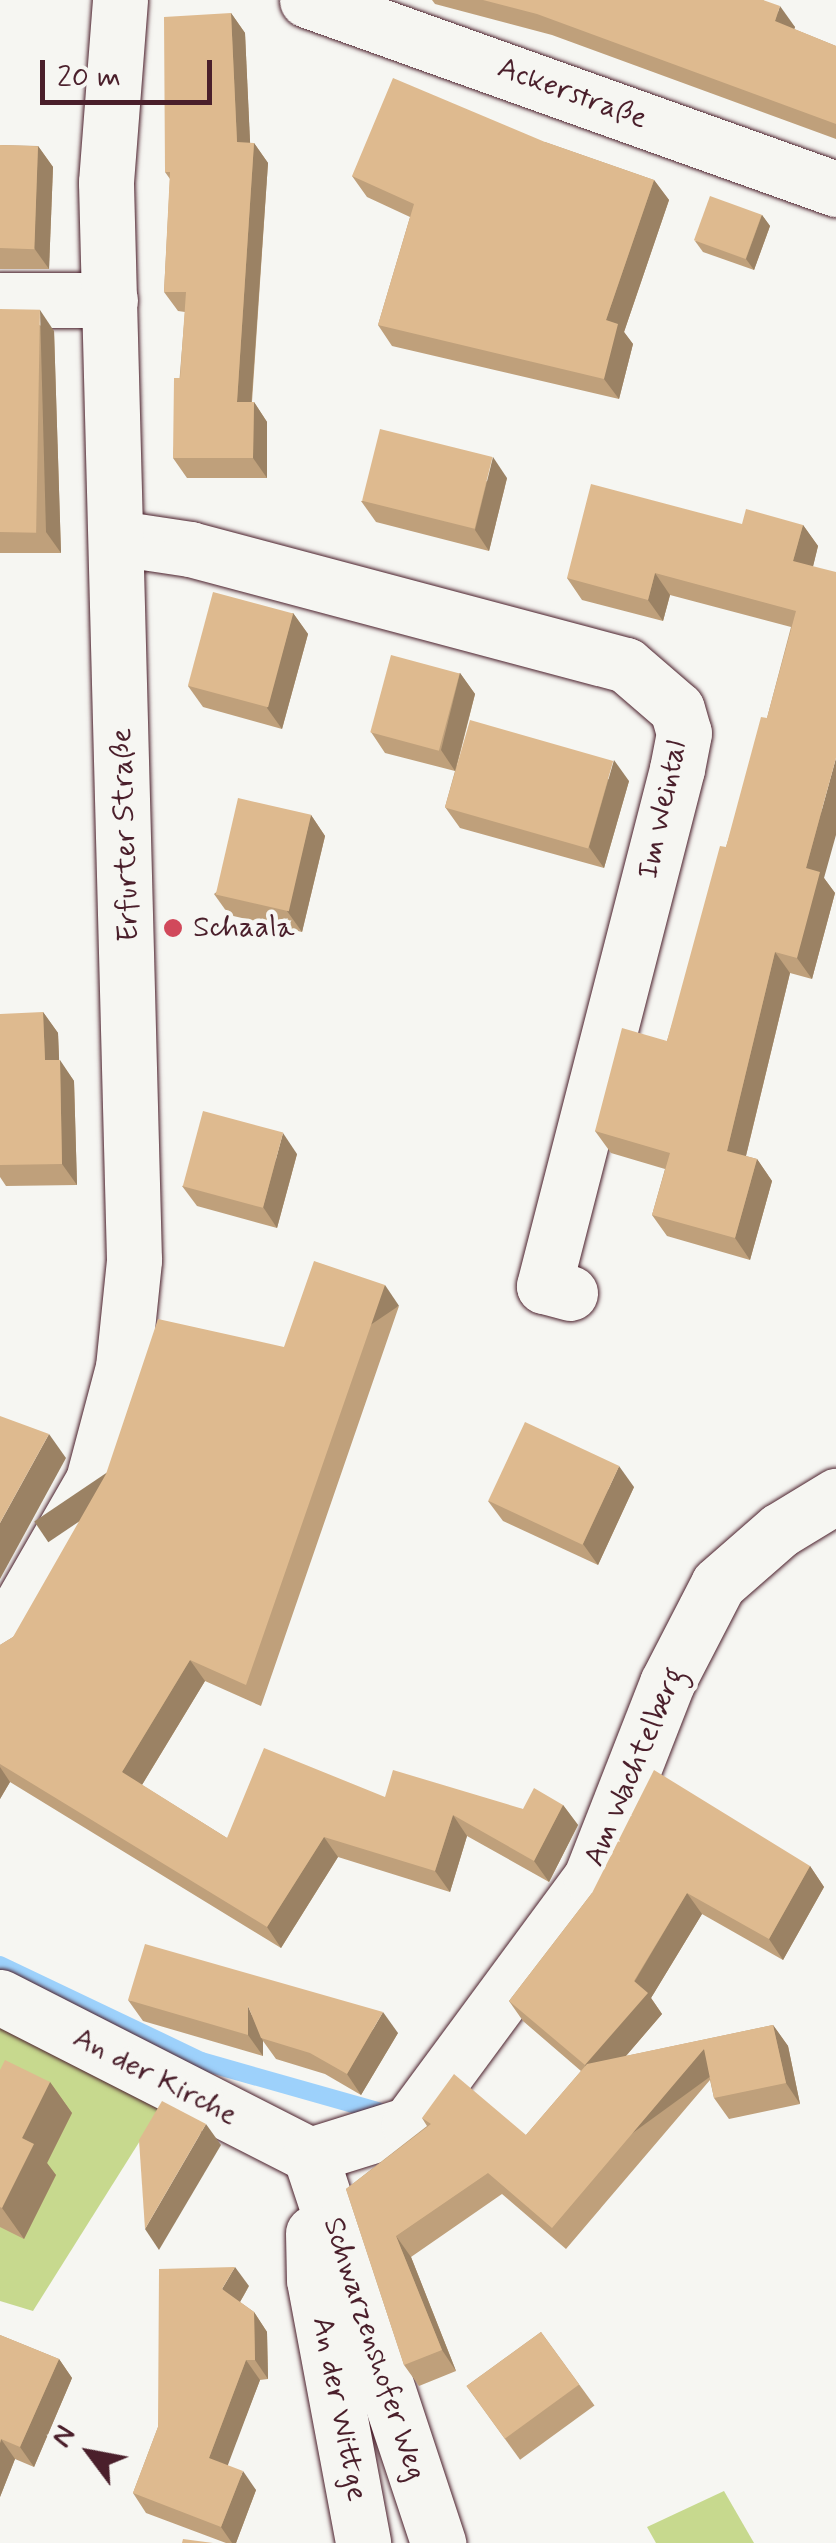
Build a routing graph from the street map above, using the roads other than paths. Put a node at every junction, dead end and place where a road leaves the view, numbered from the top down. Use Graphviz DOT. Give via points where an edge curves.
graph roads {
  1 [pos="120,0"];
  2 [pos="308,0"];
  3 [pos="836,188"];
  4 [pos="0,300"];
  5 [pos="110,300"];
  6 [pos="117,538"];
  7 [pos="570,1292"];
  8 [pos="836,1496"];
  9 [pos="0,1642"];
  10 [pos="0,1997"];
  11 [pos="310,2155"];
  12 [pos="364,2543"];
  13 [pos="438,2543"];
  1 -- 5 [label="street, Erfurter Straße" via="106,148"];
  2 -- 3 [label="street, Ackerstraße"];
  4 -- 5 [label="street"];
  5 -- 6 [label="street, Erfurter Straße"];
  6 -- 7 [label="street, Im Weintal" via="190,550 626,665 677,709 684,733 677,769 544,1286"];
  6 -- 9 [label="street, Erfurter Straße" via="133,1078 130,1296 122,1367 93,1480"];
  8 -- 11 [label="street, Am Wachtelberg" via="780,1530 718,1584 668,1682 591,1877 410,2124"];
  10 -- 11 [label="street, An der Kirche"];
  11 -- 12 [label="street, An der Wittge" via="314,2280"];
  11 -- 13 [label="street, Schwarzenshofer Weg"];
}
